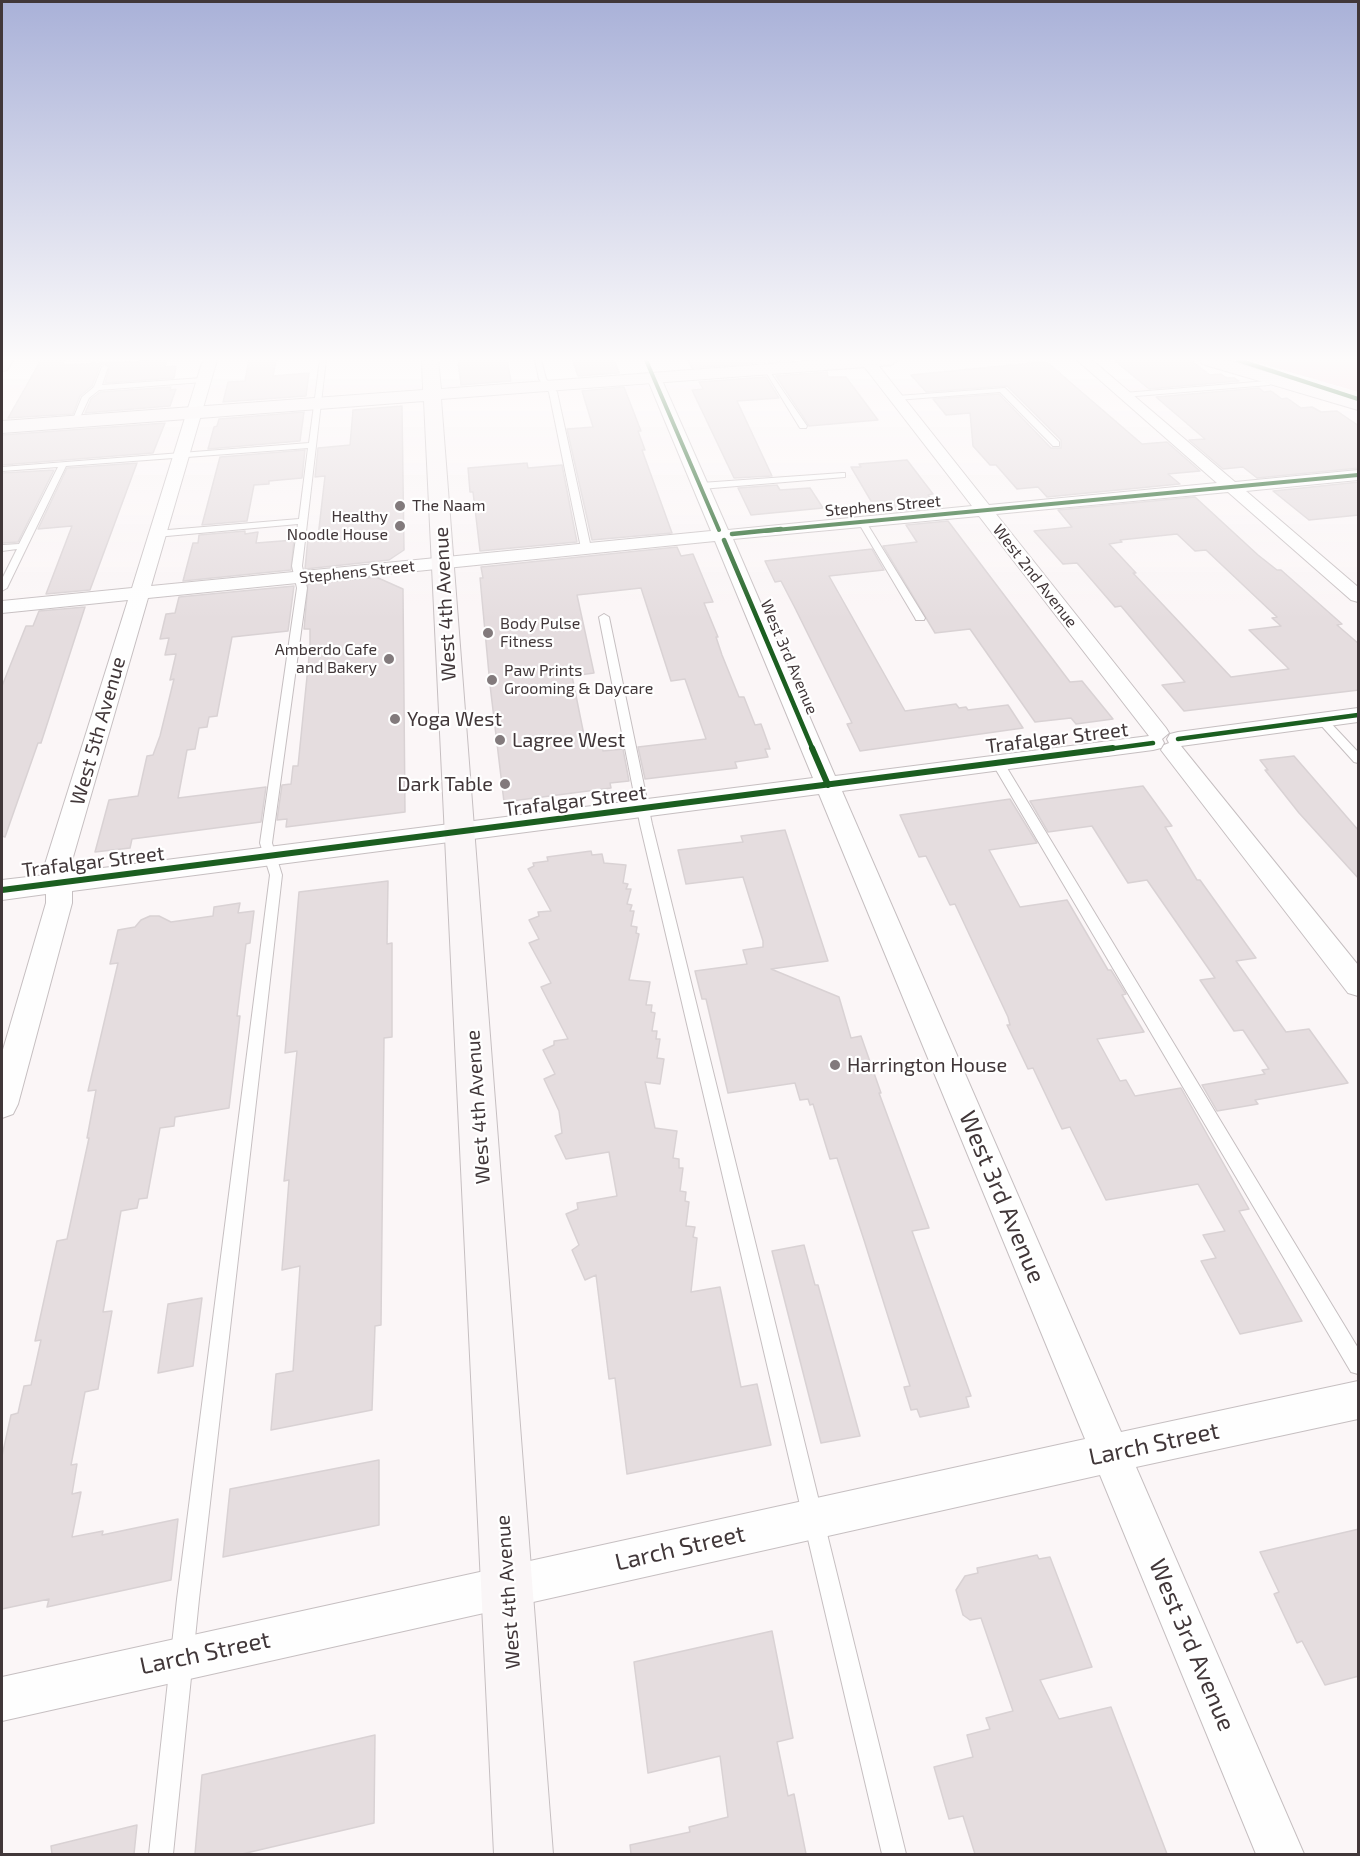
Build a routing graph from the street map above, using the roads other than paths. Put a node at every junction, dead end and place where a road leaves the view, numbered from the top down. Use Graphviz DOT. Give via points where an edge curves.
graph roads {
  1 [pos="184,447"];
  2 [pos="291,447"];
  3 [pos="312,447"];
  4 [pos="435,447"];
  5 [pos="564,447"];
  6 [pos="683,447"];
  7 [pos="935,447"];
  8 [pos="1185,447"];
  9 [pos="181,455"];
  10 [pos="63,465"];
  11 [pos="2,469"];
  12 [pos="842,475"];
  13 [pos="1359,475"];
  14 [pos="700,486"];
  15 [pos="1232,487"];
  16 [pos="984,510"];
  17 [pos="302,521"];
  18 [pos="862,522"];
  19 [pos="156,534"];
  20 [pos="722,535"];
  21 [pos="23,546"];
  22 [pos="2,548"];
  23 [pos="586,548"];
  24 [pos="442,563"];
  25 [pos="299,578"];
  26 [pos="2,588"];
  27 [pos="139,594"];
  28 [pos="1359,596"];
  29 [pos="2,607"];
  30 [pos="604,617"];
  31 [pos="920,618"];
  32 [pos="1359,716"];
  33 [pos="1322,720"];
  34 [pos="1165,741"];
  35 [pos="1359,759"];
  36 [pos="998,763"];
  37 [pos="828,785"];
  38 [pos="642,808"];
  39 [pos="459,832"];
  40 [pos="272,856"];
  41 [pos="59,883"];
  42 [pos="2,890"];
  43 [pos="1359,985"];
  44 [pos="2,1104"];
  45 [pos="1359,1365"];
  46 [pos="1359,1400"];
  47 [pos="1110,1453"];
  48 [pos="813,1518"];
  49 [pos="507,1587"];
  50 [pos="182,1658"];
  51 [pos="2,1699"];
  52 [pos="161,1854"];
  53 [pos="524,1854"];
  54 [pos="894,1854"];
  55 [pos="1280,1854"];
  1 -- 9 [label="street, West 5th Avenue"];
  2 -- 9 [label="lane"];
  3 -- 17 [label="lane"];
  4 -- 24 [label="main road, West 4th Avenue"];
  5 -- 23 [label="lane"];
  6 -- 14 [label="street, West 3rd Avenue"];
  7 -- 16 [label="street, West 2nd Avenue"];
  8 -- 15 [label="street"];
  9 -- 10 [label="lane"];
  9 -- 19 [label="street, West 5th Avenue"];
  10 -- 11 [label="lane"];
  10 -- 21 [label="lane"];
  12 -- 14 [label="lane"];
  13 -- 15 [label="street, Stephens Street"];
  14 -- 20 [label="street, West 3rd Avenue"];
  15 -- 16 [label="street, Stephens Street"];
  15 -- 28 [label="street"];
  16 -- 18 [label="street, Stephens Street"];
  16 -- 34 [label="street, West 2nd Avenue"];
  17 -- 19 [label="lane"];
  17 -- 25 [label="lane"];
  18 -- 20 [label="street, Stephens Street"];
  18 -- 31 [label="lane"];
  19 -- 27 [label="street, West 5th Avenue"];
  20 -- 23 [label="street, Stephens Street"];
  20 -- 37 [label="street, West 3rd Avenue"];
  21 -- 22 [label="lane"];
  21 -- 26 [label="lane"];
  23 -- 24 [label="street, Stephens Street"];
  24 -- 25 [label="street, Stephens Street"];
  24 -- 39 [label="main road, West 4th Avenue"];
  25 -- 27 [label="street, Stephens Street"];
  25 -- 40 [label="lane" via="302,588 266,843"];
  27 -- 29 [label="street, Stephens Street"];
  27 -- 41 [label="street, West 5th Avenue" via="58,864"];
  30 -- 38 [label="lane"];
  32 -- 33 [label="street, Trafalgar Street"];
  33 -- 34 [label="street, Trafalgar Street"];
  33 -- 35 [label="lane"];
  34 -- 36 [label="street, Trafalgar Street"];
  34 -- 43 [label="street, West 2nd Avenue"];
  36 -- 37 [label="street, Trafalgar Street"];
  36 -- 45 [label="lane"];
  37 -- 38 [label="street, Trafalgar Street"];
  37 -- 47 [label="street, West 3rd Avenue"];
  38 -- 39 [label="street, Trafalgar Street"];
  38 -- 48 [label="lane"];
  39 -- 40 [label="street, Trafalgar Street"];
  39 -- 49 [label="main road, West 4th Avenue"];
  40 -- 41 [label="street, Trafalgar Street"];
  40 -- 50 [label="lane" via="276,875"];
  41 -- 42 [label="street, Trafalgar Street"];
  41 -- 44 [label="street, West 5th Avenue" via="58,903"];
  46 -- 47 [label="street, Larch Street"];
  47 -- 48 [label="street, Larch Street"];
  47 -- 55 [label="street, West 3rd Avenue"];
  48 -- 49 [label="street, Larch Street"];
  48 -- 54 [label="lane"];
  49 -- 50 [label="street, Larch Street"];
  49 -- 53 [label="main road, West 4th Avenue"];
  50 -- 51 [label="street, Larch Street"];
  50 -- 52 [label="lane"];
}
